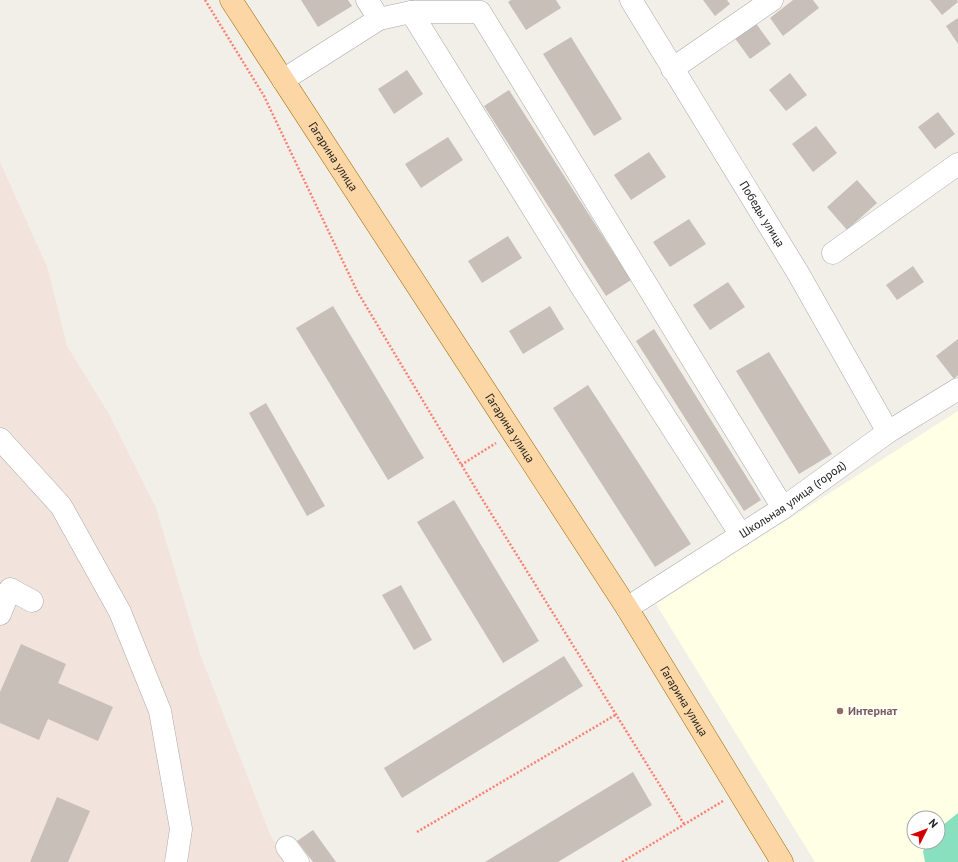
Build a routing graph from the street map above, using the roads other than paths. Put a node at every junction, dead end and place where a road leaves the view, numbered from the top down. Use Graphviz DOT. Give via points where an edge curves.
graph roads {
  1 [pos="231,0"];
  2 [pos="367,0"];
  3 [pos="631,0"];
  4 [pos="772,0"];
  5 [pos="411,12"];
  6 [pos="379,19"];
  7 [pos="672,69"];
  8 [pos="283,80"];
  9 [pos="958,164"];
  10 [pos="833,253"];
  11 [pos="958,389"];
  12 [pos="888,432"];
  13 [pos="0,439"];
  14 [pos="783,508"];
  15 [pos="741,535"];
  16 [pos="5,588"];
  17 [pos="32,601"];
  18 [pos="626,608"];
  19 [pos="0,614"];
  20 [pos="176,862"];
  21 [pos="782,862"];
  1 -- 8 [label="main road, Гагарина улица"];
  2 -- 6 [label="street"];
  3 -- 7 [label="street, Победы улица"];
  4 -- 7 [label="street"];
  5 -- 6 [label="street"];
  5 -- 14 [label="street" via="480,12"];
  5 -- 15 [label="street" via="579,283"];
  6 -- 8 [label="street"];
  7 -- 12 [label="street, Победы улица" via="798,273"];
  8 -- 18 [label="main road, Гагарина улица"];
  9 -- 10 [label="street"];
  11 -- 12 [label="street, Школьная улица (город)"];
  12 -- 14 [label="street, Школьная улица (город)"];
  13 -- 20 [label="street" via="61,506 120,612 160,711 181,829"];
  14 -- 15 [label="street, Школьная улица (город)"];
  15 -- 18 [label="street, Школьная улица (город)"];
  16 -- 17 [label="street"];
  16 -- 19 [label="street"];
  18 -- 21 [label="main road, Гагарина улица"];
}
